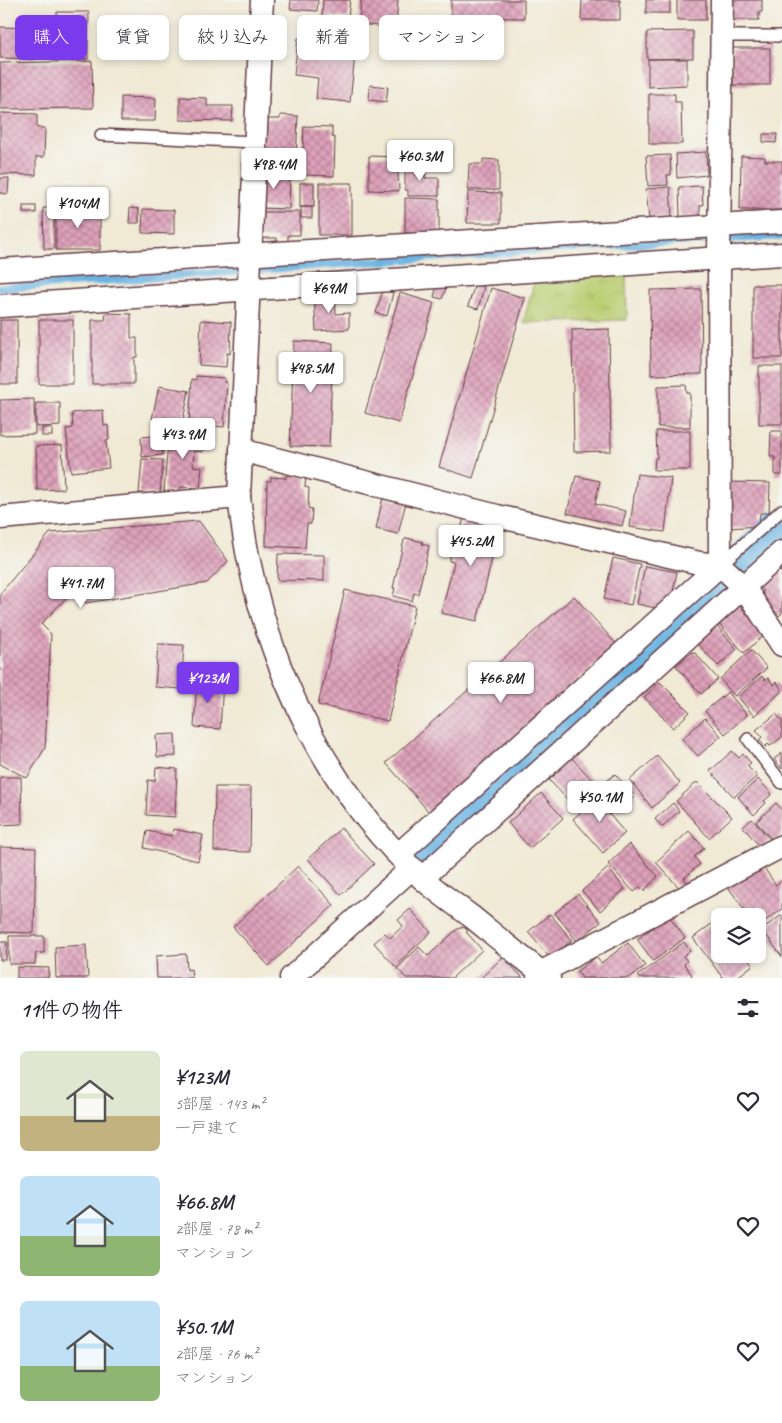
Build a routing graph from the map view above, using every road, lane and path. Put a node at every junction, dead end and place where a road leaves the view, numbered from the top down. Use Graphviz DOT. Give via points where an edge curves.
graph roads {
  1 [pos="262,0"];
  2 [pos="722,0"];
  3 [pos="721,36"];
  4 [pos="782,36"];
  5 [pos="101,135"];
  6 [pos="255,142"];
  7 [pos="782,222"];
  8 [pos="719,242"];
  9 [pos="782,254"];
  10 [pos="0,270"];
  11 [pos="249,272"];
  12 [pos="0,306"];
  13 [pos="242,450"];
  14 [pos="239,497"];
  15 [pos="782,510"];
  16 [pos="0,518"];
  17 [pos="782,552"];
  18 [pos="732,576"];
  19 [pos="782,645"];
  20 [pos="748,739"];
  21 [pos="782,783"];
  22 [pos="782,846"];
  23 [pos="411,867"];
  24 [pos="543,976"];
  25 [pos="291,978"];
  1 -- 6 [label="street"];
  2 -- 3 [label="street"];
  3 -- 4 [label="lane"];
  3 -- 8 [label="street"];
  5 -- 6 [label="lane"];
  6 -- 11 [label="street"];
  7 -- 8 [label="street"];
  8 -- 9 [label="street"];
  8 -- 11 [label="street"];
  8 -- 11 [label="street"];
  8 -- 18 [label="street"];
  10 -- 11 [label="street"];
  11 -- 12 [label="street"];
  11 -- 13 [label="street"];
  13 -- 14 [label="street"];
  13 -- 18 [label="street" via="497,516 699,563"];
  14 -- 16 [label="street"];
  14 -- 23 [label="street" via="248,560 263,618 285,679 336,773 359,807"];
  15 -- 18 [label="lane"];
  17 -- 18 [label="street"];
  18 -- 19 [label="street"];
  18 -- 23 [label="street"];
  18 -- 23 [label="street"];
  20 -- 21 [label="lane"];
  22 -- 24 [label="street"];
  23 -- 24 [label="street"];
  23 -- 25 [label="street"];
}
